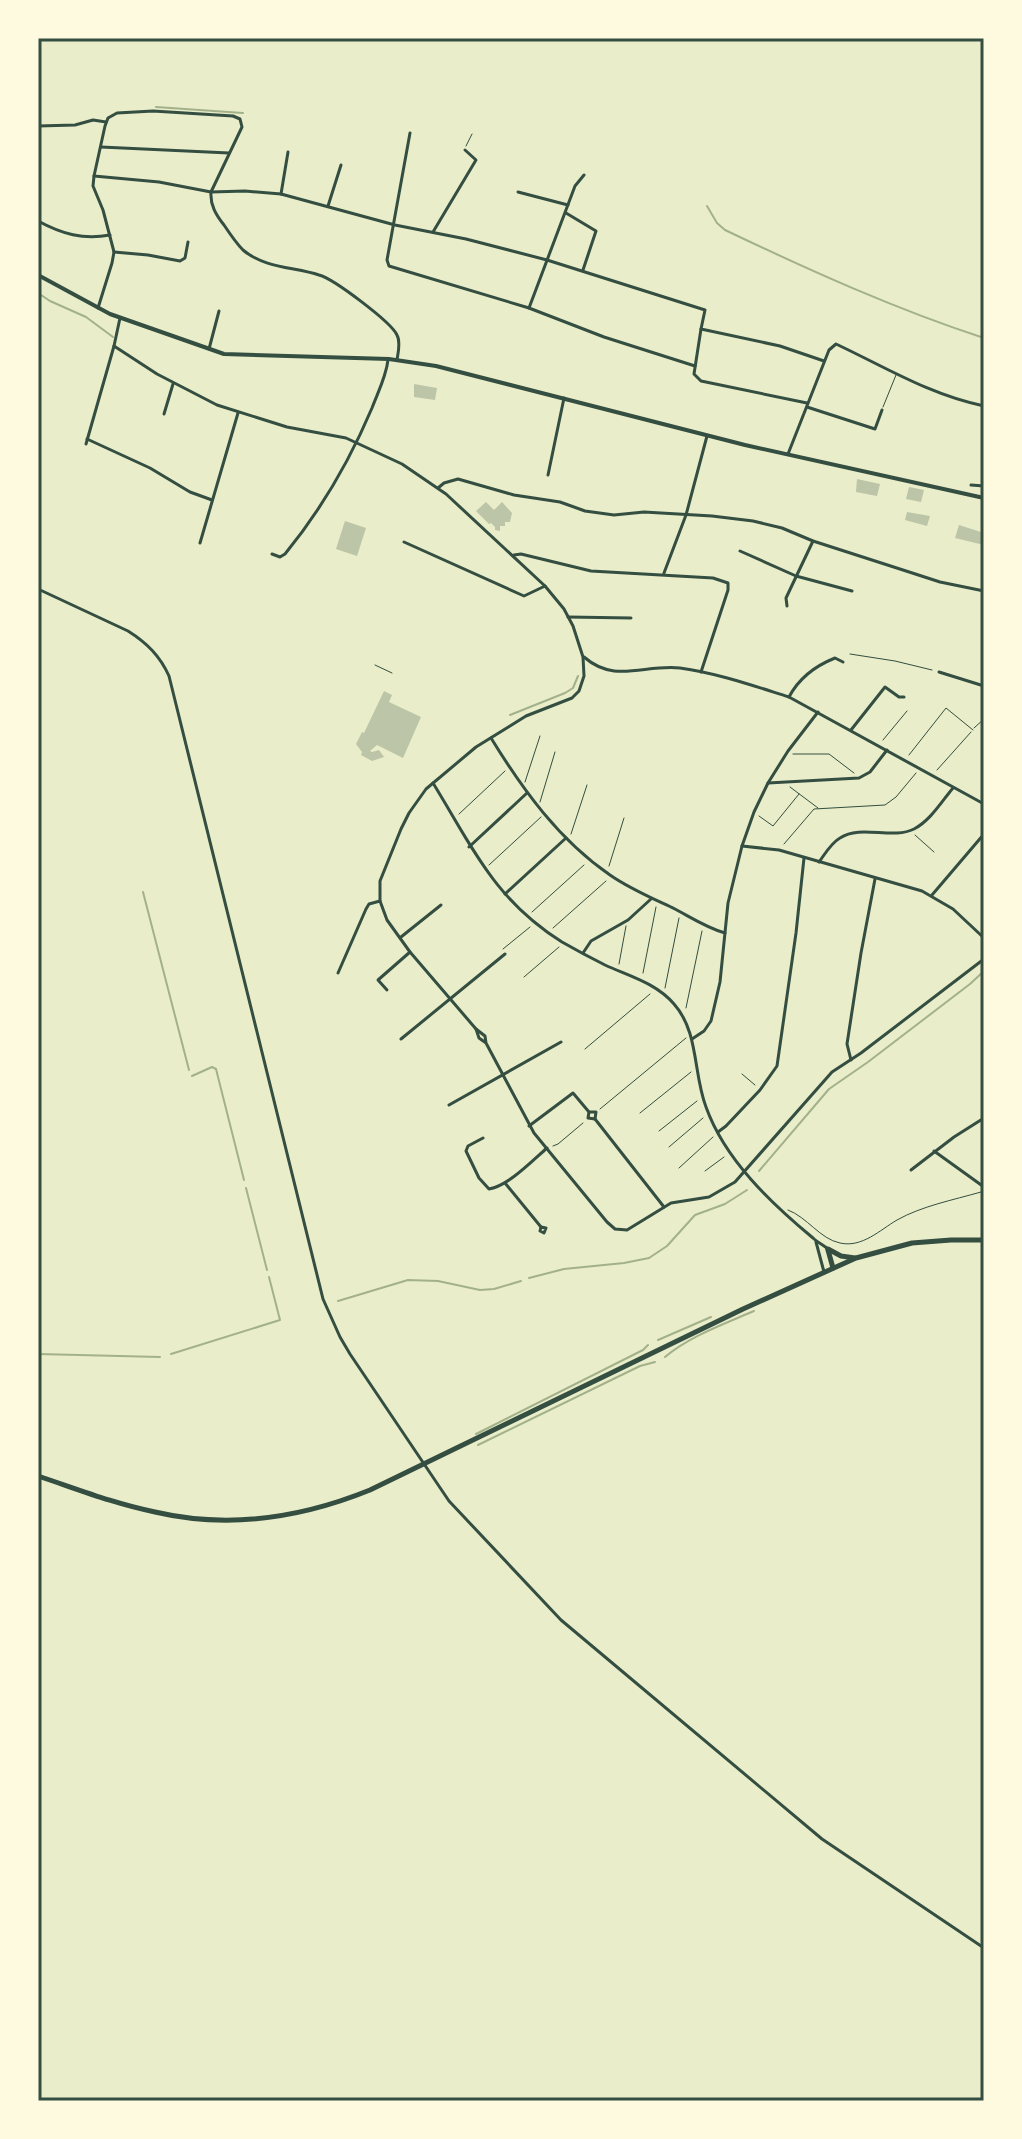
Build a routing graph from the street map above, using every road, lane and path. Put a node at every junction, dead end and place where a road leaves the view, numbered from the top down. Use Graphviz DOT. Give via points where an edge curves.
graph roads {
  1 [pos="106,122"];
  2 [pos="38,126"];
  3 [pos="410,133"];
  4 [pos="472,134"];
  5 [pos="100,147"];
  6 [pos="465,150"];
  7 [pos="288,152"];
  8 [pos="229,153"];
  9 [pos="341,165"];
  10 [pos="584,175"];
  11 [pos="94,176"];
  12 [pos="211,192"];
  13 [pos="518,192"];
  14 [pos="281,194"];
  15 [pos="568,205"];
  16 [pos="328,206"];
  17 [pos="565,213"];
  18 [pos="38,221"];
  19 [pos="395,225"];
  20 [pos="433,232"];
  21 [pos="110,235"];
  22 [pos="188,242"];
  23 [pos="114,252"];
  24 [pos="547,260"];
  25 [pos="583,270"];
  26 [pos="38,275"];
  27 [pos="98,308"];
  28 [pos="529,308"];
  29 [pos="219,311"];
  30 [pos="120,318"];
  31 [pos="701,329"];
  32 [pos="114,346"];
  33 [pos="209,349"];
  34 [pos="389,359"];
  35 [pos="397,360"];
  36 [pos="824,361"];
  37 [pos="695,366"];
  38 [pos="896,375"];
  39 [pos="173,383"];
  40 [pos="564,398"];
  41 [pos="808,405"];
  42 [pos="984,406"];
  43 [pos="882,410"];
  44 [pos="238,413"];
  45 [pos="164,414"];
  46 [pos="707,436"];
  47 [pos="357,442"];
  48 [pos="788,454"];
  49 [pos="548,475"];
  50 [pos="971,485"];
  51 [pos="984,486"];
  52 [pos="438,488"];
  53 [pos="984,498"];
  54 [pos="212,500"];
  55 [pos="686,515"];
  56 [pos="813,541"];
  57 [pos="404,542"];
  58 [pos="200,543"];
  59 [pos="740,551"];
  60 [pos="272,554"];
  61 [pos="512,556"];
  62 [pos="664,574"];
  63 [pos="796,576"];
  64 [pos="545,586"];
  65 [pos="38,589"];
  66 [pos="852,591"];
  67 [pos="984,591"];
  68 [pos="787,606"];
  69 [pos="568,617"];
  70 [pos="631,618"];
  71 [pos="850,654"];
  72 [pos="583,657"];
  73 [pos="843,662"];
  74 [pos="375,665"];
  75 [pos="932,670"];
  76 [pos="701,672"];
  77 [pos="939,672"];
  78 [pos="392,673"];
  79 [pos="984,686"];
  80 [pos="789,697"];
  81 [pos="904,697"];
  82 [pos="907,711"];
  83 [pos="818,712"];
  84 [pos="984,719"];
  85 [pos="851,730"];
  86 [pos="973,730"];
  87 [pos="540,736"];
  88 [pos="491,738"];
  89 [pos="879,746"];
  90 [pos="887,750"];
  91 [pos="788,751"];
  92 [pos="555,752"];
  93 [pos="905,760"];
  94 [pos="509,768"];
  95 [pos="920,768"];
  96 [pos="932,775"];
  97 [pos="859,778"];
  98 [pos="433,783"];
  99 [pos="768,783"];
  100 [pos="785,783"];
  101 [pos="587,785"];
  102 [pos="953,787"];
  103 [pos="523,788"];
  104 [pos="527,793"];
  105 [pos="799,794"];
  106 [pos="984,804"];
  107 [pos="538,808"];
  108 [pos="819,809"];
  109 [pos="754,812"];
  110 [pos="544,814"];
  111 [pos="454,818"];
  112 [pos="624,818"];
  113 [pos="910,831"];
  114 [pos="984,834"];
  115 [pos="568,839"];
  116 [pos="742,846"];
  117 [pos="469,847"];
  118 [pos="779,850"];
  119 [pos="934,852"];
  120 [pos="804,858"];
  121 [pos="590,859"];
  122 [pos="819,862"];
  123 [pos="484,870"];
  124 [pos="606,872"];
  125 [pos="611,876"];
  126 [pos="875,878"];
  127 [pos="505,894"];
  128 [pos="932,896"];
  129 [pos="652,898"];
  130 [pos="380,901"];
  131 [pos="658,901"];
  132 [pos="441,905"];
  133 [pos="680,912"];
  134 [pos="527,917"];
  135 [pos="628,920"];
  136 [pos="535,923"];
  137 [pos="703,925"];
  138 [pos="548,932"];
  139 [pos="725,933"];
  140 [pos="401,937"];
  141 [pos="984,938"];
  142 [pos="564,943"];
  143 [pos="410,952"];
  144 [pos="583,953"];
  145 [pos="505,954"];
  146 [pos="984,959"];
  147 [pos="618,970"];
  148 [pos="338,973"];
  149 [pos="524,977"];
  150 [pos="641,980"];
  151 [pos="656,989"];
  152 [pos="387,990"];
  153 [pos="664,994"];
  154 [pos="451,997"];
  155 [pos="684,1018"];
  156 [pos="691,1036"];
  157 [pos="401,1039"];
  158 [pos="561,1042"];
  159 [pos="585,1049"];
  160 [pos="851,1060"];
  161 [pos="696,1068"];
  162 [pos="742,1074"];
  163 [pos="503,1075"];
  164 [pos="754,1085"];
  165 [pos="702,1097"];
  166 [pos="449,1105"];
  167 [pos="589,1112"];
  168 [pos="596,1112"];
  169 [pos="640,1113"];
  170 [pos="708,1114"];
  171 [pos="588,1118"];
  172 [pos="984,1118"];
  173 [pos="595,1119"];
  174 [pos="529,1126"];
  175 [pos="659,1131"];
  176 [pos="718,1132"];
  177 [pos="483,1138"];
  178 [pos="669,1147"];
  179 [pos="547,1148"];
  180 [pos="934,1151"];
  181 [pos="729,1153"];
  182 [pos="679,1168"];
  183 [pos="911,1170"];
  184 [pos="705,1171"];
  185 [pos="745,1171"];
  186 [pos="505,1183"];
  187 [pos="984,1189"];
  188 [pos="664,1207"];
  189 [pos="781,1209"];
  190 [pos="541,1227"];
  191 [pos="984,1240"];
  192 [pos="816,1242"];
  193 [pos="828,1249"];
  194 [pos="856,1258"];
  195 [pos="833,1268"];
  196 [pos="824,1272"];
  197 [pos="38,1476"];
  198 [pos="984,1948"];
  1 -- 2 [label="street"];
  1 -- 5 [label="street"];
  1 -- 8 [label="street" via="117,113 153,111 238,117 242,127"];
  3 -- 19 [label="street"];
  4 -- 6 [label="path"];
  5 -- 8 [label="street"];
  5 -- 11 [label="street"];
  6 -- 20 [label="street" via="476,160"];
  7 -- 14 [label="street"];
  8 -- 12 [label="street"];
  9 -- 16 [label="street"];
  10 -- 15 [label="street"];
  11 -- 12 [label="street"];
  11 -- 21 [label="street"];
  12 -- 14 [label="street"];
  12 -- 35 [label="street" via="215,213 245,251 339,286 396,333"];
  13 -- 15 [label="street"];
  14 -- 16 [label="street"];
  15 -- 17 [label="street"];
  16 -- 19 [label="street"];
  17 -- 24 [label="street"];
  17 -- 25 [label="street" via="596,231"];
  18 -- 21 [label="street" via="75,236"];
  19 -- 20 [label="street"];
  19 -- 28 [label="street" via="387,260 391,267"];
  20 -- 24 [label="street"];
  21 -- 23 [label="street"];
  22 -- 23 [label="street" via="180,261"];
  23 -- 27 [label="street"];
  24 -- 25 [label="street"];
  24 -- 28 [label="street"];
  25 -- 31 [label="street" via="705,310"];
  26 -- 27 [label="street"];
  27 -- 30 [label="street"];
  28 -- 37 [label="street"];
  29 -- 33 [label="street"];
  30 -- 32 [label="street"];
  30 -- 33 [label="street"];
  31 -- 36 [label="street"];
  31 -- 37 [label="street"];
  32 -- 39 [label="street"];
  32 -- 54 [label="street" via="86,442"];
  33 -- 34 [label="street" via="242,356"];
  34 -- 35 [label="street"];
  34 -- 47 [label="street"];
  35 -- 40 [label="street"];
  36 -- 38 [label="street" via="838,345"];
  36 -- 41 [label="street"];
  37 -- 41 [label="street" via="701,381"];
  38 -- 42 [label="street" via="945,397"];
  38 -- 43 [label="lane"];
  39 -- 44 [label="street"];
  39 -- 45 [label="street"];
  40 -- 46 [label="street"];
  40 -- 49 [label="street"];
  41 -- 43 [label="street" via="875,429"];
  41 -- 48 [label="street"];
  44 -- 47 [label="street"];
  44 -- 54 [label="street"];
  46 -- 48 [label="street"];
  46 -- 55 [label="street"];
  47 -- 52 [label="street"];
  47 -- 60 [label="street" via="298,537 285,554"];
  48 -- 53 [label="street"];
  50 -- 51 [label="street"];
  52 -- 55 [label="street" via="458,479 585,511"];
  52 -- 61 [label="street"];
  54 -- 58 [label="street"];
  55 -- 56 [label="street" via="753,521"];
  55 -- 62 [label="street"];
  56 -- 63 [label="street"];
  56 -- 67 [label="street"];
  57 -- 64 [label="street" via="524,596"];
  59 -- 63 [label="street"];
  61 -- 62 [label="street" via="591,571"];
  61 -- 64 [label="street"];
  62 -- 76 [label="street" via="728,583"];
  63 -- 66 [label="street"];
  63 -- 68 [label="street"];
  64 -- 69 [label="street"];
  65 -- 198 [label="street" via="141,639 169,676 323,1299 350,1354 449,1501 561,1620 737,1770 822,1839"];
  69 -- 70 [label="street"];
  69 -- 72 [label="street"];
  71 -- 75 [label="path"];
  72 -- 76 [label="street" via="613,672 665,667"];
  72 -- 88 [label="street" via="582,685 572,698 526,716"];
  73 -- 80 [label="street" via="835,658 815,668"];
  74 -- 78 [label="lane"];
  76 -- 80 [label="street"];
  77 -- 79 [label="street"];
  80 -- 83 [label="street"];
  81 -- 85 [label="street" via="885,687"];
  82 -- 89 [label="path"];
  83 -- 85 [label="street"];
  83 -- 91 [label="street"];
  84 -- 86 [label="path"];
  85 -- 89 [label="street"];
  86 -- 93 [label="path" via="946,708"];
  86 -- 96 [label="path"];
  87 -- 103 [label="path"];
  88 -- 94 [label="street"];
  88 -- 98 [label="street"];
  89 -- 90 [label="street"];
  90 -- 93 [label="street"];
  90 -- 97 [label="street"];
  91 -- 97 [label="path" via="829,754"];
  91 -- 99 [label="street"];
  92 -- 107 [label="path"];
  93 -- 95 [label="street"];
  94 -- 103 [label="street"];
  94 -- 111 [label="path"];
  95 -- 96 [label="street"];
  95 -- 108 [label="path" via="885,805"];
  96 -- 102 [label="street"];
  97 -- 100 [label="street"];
  98 -- 111 [label="street"];
  98 -- 130 [label="street" via="395,840 380,881"];
  99 -- 100 [label="street"];
  99 -- 109 [label="street"];
  100 -- 105 [label="path"];
  101 -- 115 [label="path"];
  102 -- 106 [label="street"];
  102 -- 113 [label="street"];
  103 -- 104 [label="street"];
  104 -- 107 [label="street"];
  104 -- 117 [label="street"];
  105 -- 108 [label="path"];
  105 -- 109 [label="path" via="773,826"];
  107 -- 110 [label="street"];
  108 -- 118 [label="path"];
  109 -- 116 [label="street"];
  110 -- 115 [label="street"];
  110 -- 123 [label="path"];
  111 -- 117 [label="street"];
  112 -- 124 [label="path"];
  113 -- 119 [label="path"];
  113 -- 122 [label="street" via="840,837"];
  114 -- 128 [label="street"];
  115 -- 121 [label="street"];
  115 -- 127 [label="street"];
  116 -- 118 [label="street"];
  116 -- 139 [label="street"];
  117 -- 123 [label="street"];
  118 -- 120 [label="street"];
  120 -- 122 [label="street"];
  120 -- 176 [label="street" via="777,1066"];
  121 -- 124 [label="street"];
  121 -- 134 [label="path"];
  122 -- 126 [label="street"];
  123 -- 127 [label="street"];
  124 -- 125 [label="street"];
  125 -- 129 [label="street"];
  125 -- 138 [label="path"];
  126 -- 128 [label="street"];
  126 -- 160 [label="street" via="847,1044"];
  127 -- 134 [label="street"];
  128 -- 141 [label="street"];
  129 -- 131 [label="street"];
  129 -- 135 [label="street"];
  130 -- 140 [label="street"];
  130 -- 148 [label="street" via="366,909"];
  131 -- 133 [label="street"];
  131 -- 150 [label="path"];
  132 -- 140 [label="street"];
  133 -- 137 [label="street"];
  133 -- 153 [label="path"];
  134 -- 136 [label="street"];
  135 -- 144 [label="street" via="591,941"];
  135 -- 147 [label="path"];
  136 -- 138 [label="street"];
  136 -- 145 [label="path" via="502,950"];
  137 -- 139 [label="street"];
  137 -- 155 [label="path"];
  138 -- 142 [label="street"];
  139 -- 156 [label="street" via="711,1021"];
  140 -- 143 [label="street"];
  142 -- 144 [label="street"];
  142 -- 149 [label="path"];
  143 -- 152 [label="street" via="378,980"];
  143 -- 154 [label="street"];
  144 -- 147 [label="street"];
  145 -- 154 [label="street"];
  146 -- 160 [label="street"];
  147 -- 150 [label="street"];
  150 -- 151 [label="street"];
  151 -- 153 [label="street"];
  151 -- 159 [label="path"];
  153 -- 155 [label="street"];
  154 -- 157 [label="street"];
  154 -- 163 [label="street" via="485,1036"];
  155 -- 156 [label="street"];
  156 -- 161 [label="street"];
  156 -- 168 [label="path"];
  158 -- 163 [label="street"];
  160 -- 185 [label="street" via="825,1080"];
  161 -- 165 [label="street"];
  161 -- 169 [label="path"];
  162 -- 164 [label="path"];
  163 -- 166 [label="street"];
  163 -- 174 [label="street"];
  165 -- 170 [label="street"];
  165 -- 175 [label="path"];
  167 -- 168 [label="street"];
  167 -- 171 [label="street"];
  167 -- 174 [label="street" via="573,1093"];
  168 -- 173 [label="street"];
  170 -- 176 [label="street"];
  170 -- 178 [label="path"];
  171 -- 173 [label="street"];
  171 -- 179 [label="path"];
  172 -- 180 [label="street"];
  173 -- 188 [label="street"];
  174 -- 179 [label="street"];
  176 -- 181 [label="street"];
  176 -- 182 [label="path"];
  177 -- 186 [label="street" via="466,1149 473,1166 487,1188"];
  179 -- 186 [label="street"];
  179 -- 188 [label="street" via="615,1229 632,1228"];
  180 -- 183 [label="street"];
  180 -- 187 [label="street"];
  181 -- 184 [label="path"];
  181 -- 185 [label="street"];
  185 -- 188 [label="street" via="717,1194"];
  185 -- 189 [label="street"];
  186 -- 190 [label="street"];
  187 -- 189 [label="path" via="915,1211 861,1242 843,1244 797,1213"];
  189 -- 192 [label="street"];
  191 -- 194 [label="main road" via="912,1243"];
  192 -- 193 [label="street"];
  192 -- 196 [label="street"];
  193 -- 194 [label="main road"];
  193 -- 195 [label="main road"];
  194 -- 195 [label="main road"];
  195 -- 196 [label="main road"];
  196 -- 197 [label="main road" via="411,1471 307,1511 248,1520 157,1513"];
}
